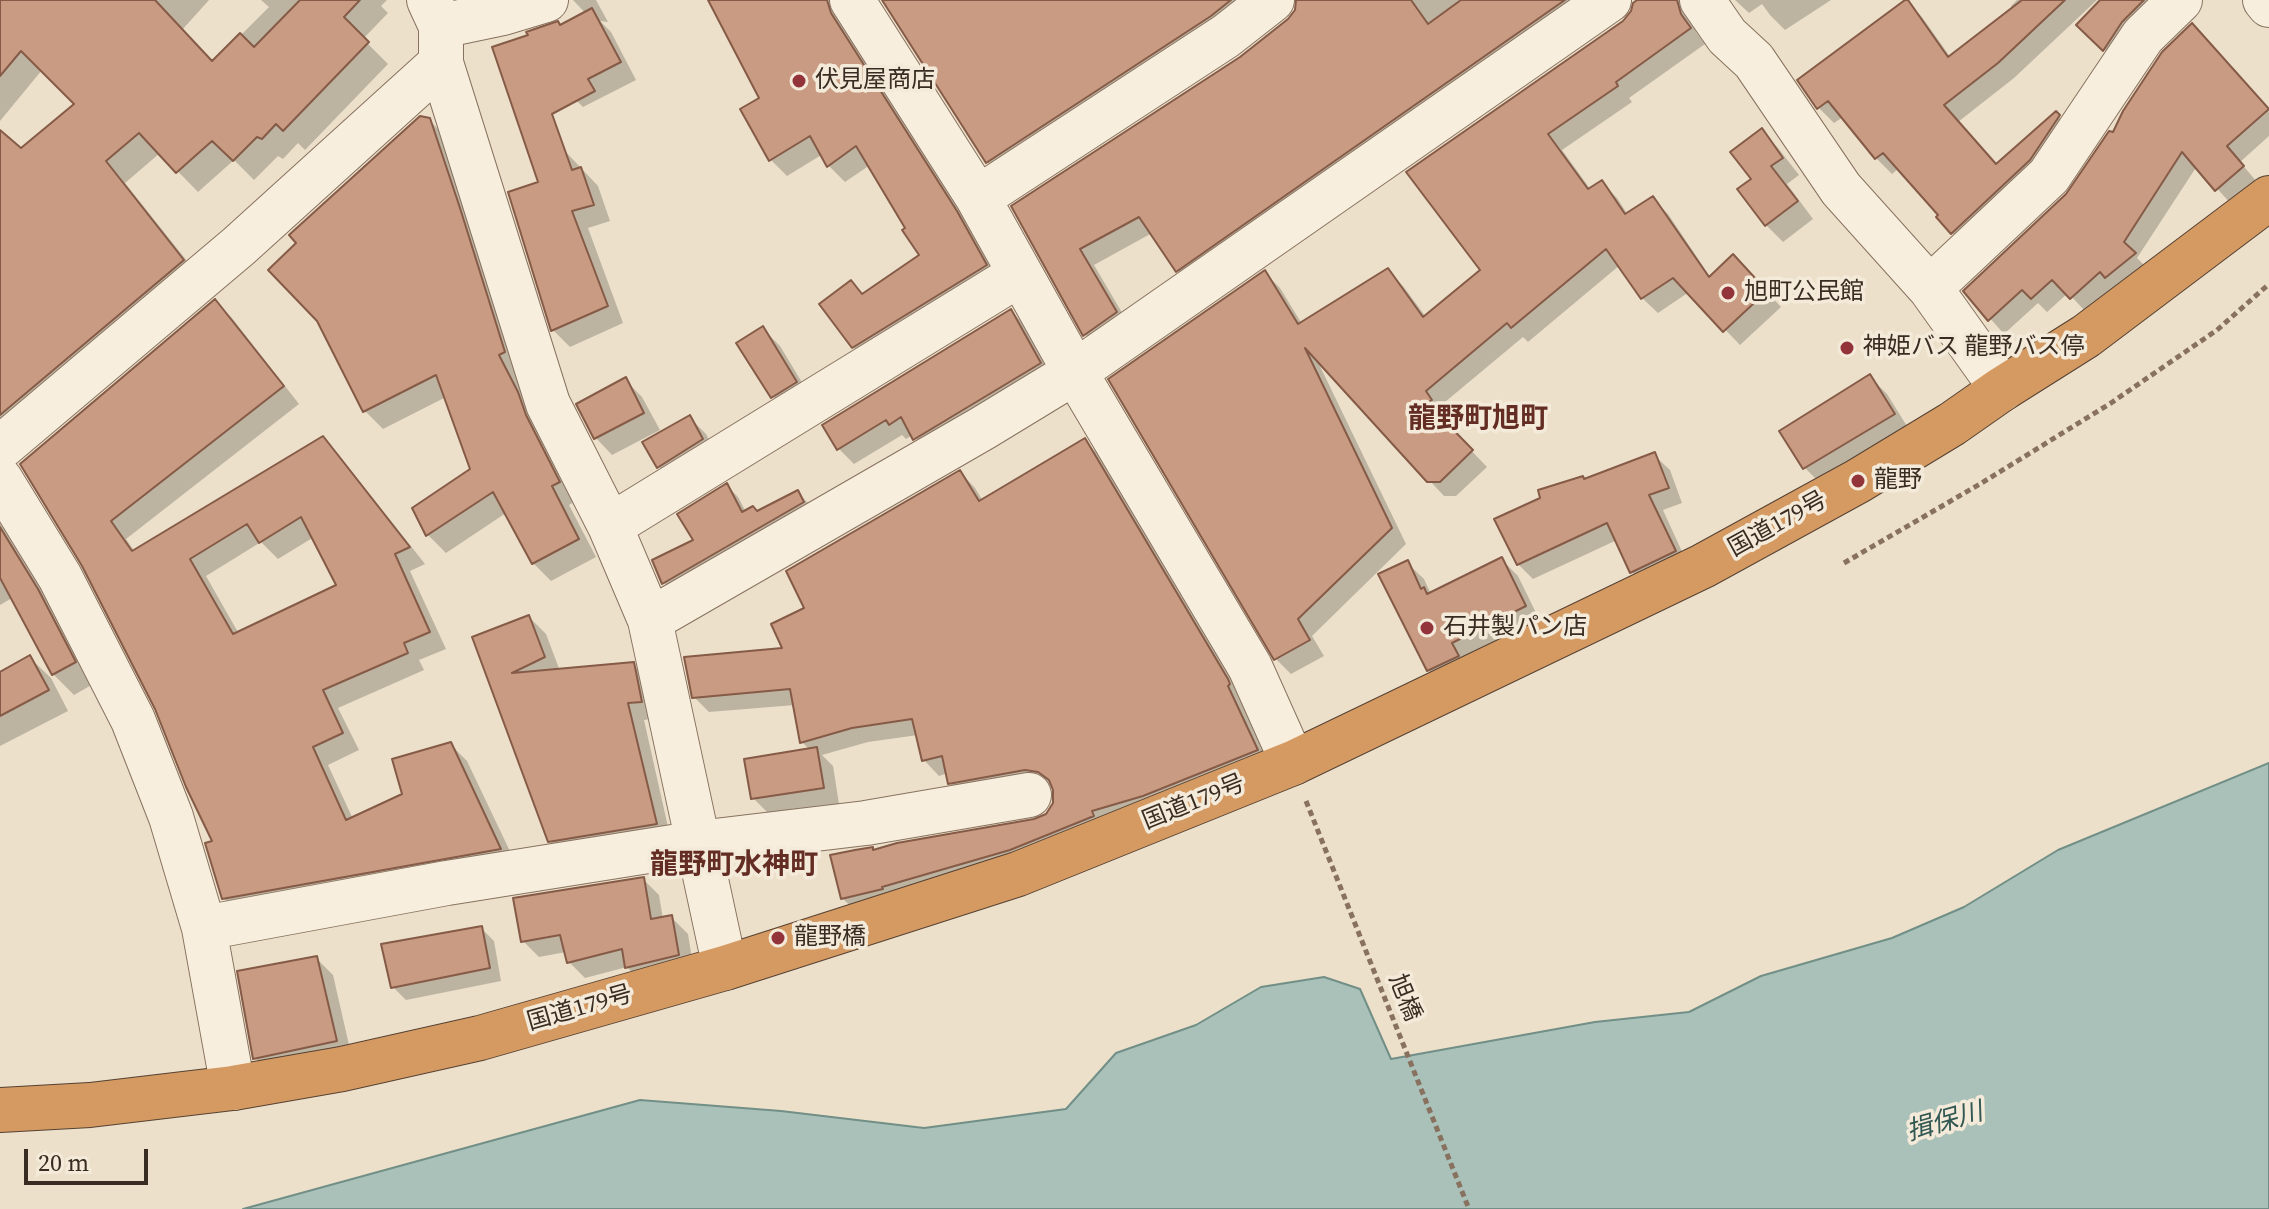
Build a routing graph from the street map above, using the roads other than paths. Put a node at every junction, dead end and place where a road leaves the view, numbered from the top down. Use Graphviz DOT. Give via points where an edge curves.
graph roads {
  1 [pos="546,0"];
  2 [pos="852,0"];
  3 [pos="1272,0"];
  4 [pos="1609,0"];
  5 [pos="1702,0"];
  6 [pos="2180,0"];
  7 [pos="2265,0"];
  8 [pos="2269,5"];
  9 [pos="437,30"];
  10 [pos="978,198"];
  11 [pos="2269,198"];
  12 [pos="1020,274"];
  13 [pos="1930,288"];
  14 [pos="1075,372"];
  15 [pos="2002,389"];
  16 [pos="0,448"];
  17 [pos="0,479"];
  18 [pos="610,526"];
  19 [pos="650,620"];
  20 [pos="1300,782"];
  21 [pos="1029,795"];
  22 [pos="698,843"];
  23 [pos="204,928"];
  24 [pos="725,968"];
  25 [pos="233,1088"];
  26 [pos="0,1110"];
  1 -- 9 [label="street"];
  2 -- 10 [label="street"];
  3 -- 10 [label="street" via="1226,36"];
  4 -- 14 [label="street"];
  5 -- 13 [label="street" via="1727,36 1754,61 1841,189"];
  6 -- 13 [label="street" via="2143,36 2049,176"];
  7 -- 8 [label="street"];
  9 -- 16 [label="street" via="239,246"];
  9 -- 18 [label="street" via="548,404"];
  10 -- 12 [label="street"];
  11 -- 15 [label="highway, 国道179号" via="2086,336"];
  12 -- 14 [label="street"];
  12 -- 18 [label="street"];
  13 -- 15 [label="street"];
  14 -- 19 [label="street"];
  14 -- 20 [label="street" via="1250,667"];
  15 -- 20 [label="highway, 国道179号" via="1858,481"];
  17 -- 23 [label="street" via="60,577 133,720 171,817"];
  18 -- 19 [label="street"];
  19 -- 22 [label="street"];
  20 -- 24 [label="highway, 国道179号"];
  21 -- 22 [label="street" via="866,823"];
  22 -- 23 [label="street"];
  22 -- 24 [label="street"];
  23 -- 25 [label="street"];
  24 -- 25 [label="highway, 国道179号" via="480,1038"];
  25 -- 26 [label="highway, 国道179号"];
}
